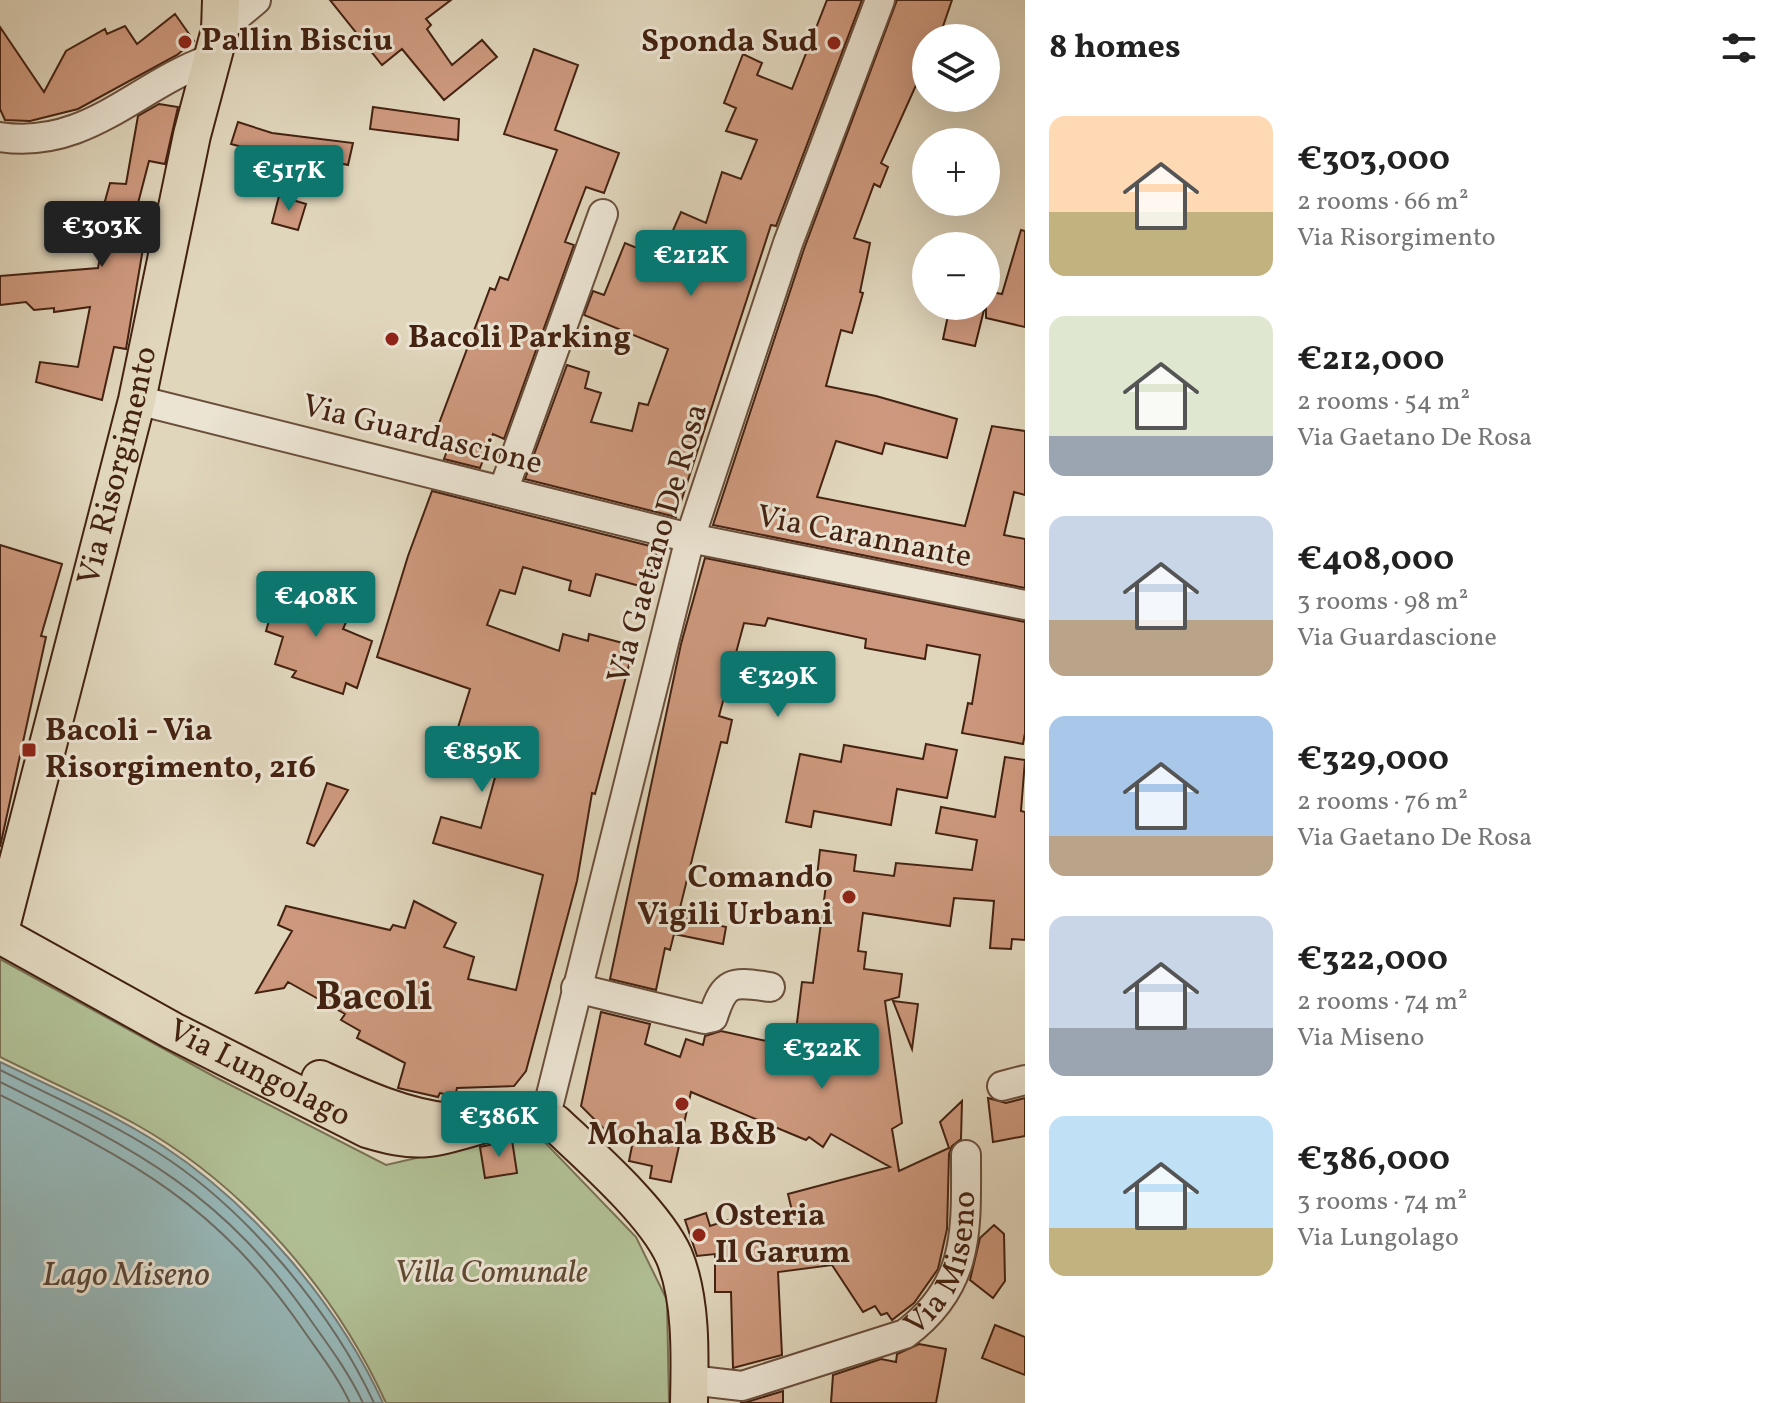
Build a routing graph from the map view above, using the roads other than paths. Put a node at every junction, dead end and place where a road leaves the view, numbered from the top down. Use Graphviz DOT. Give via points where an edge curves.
graph roads {
  1 [pos="256,0"];
  2 [pos="880,0"];
  3 [pos="217,30"];
  4 [pos="0,137"];
  5 [pos="603,214"];
  6 [pos="137,400"];
  7 [pos="503,491"];
  8 [pos="690,538"];
  9 [pos="1025,605"];
  10 [pos="0,933"];
  11 [pos="770,987"];
  12 [pos="576,988"];
  13 [pos="545,1119"];
  14 [pos="966,1155"];
  15 [pos="689,1391"];
  1 -- 3 [label="street"];
  2 -- 8 [label="street, Via Gaetano De Rosa" via="788,243"];
  3 -- 4 [label="street" via="175,72 94,124 35,141"];
  3 -- 6 [label="main road, Via Risorgimento"];
  5 -- 7 [label="street"];
  6 -- 7 [label="street, Via Guardascione"];
  6 -- 10 [label="main road, Via Risorgimento"];
  7 -- 8 [label="street, Via Guardascione"];
  8 -- 9 [label="street, Via Carannante"];
  8 -- 12 [label="street, Via Gaetano De Rosa"];
  10 -- 13 [label="main road, Via Lungolago" via="56,963 364,1099 422,1119 474,1124"];
  11 -- 12 [label="street" via="730,986 721,992 713,1017 704,1019"];
  12 -- 13 [label="street, Via Gaetano De Rosa"];
  13 -- 15 [label="main road, Via Miseno" via="591,1157 658,1230 673,1255 683,1283"];
  14 -- 15 [label="street, Via Miseno" via="966,1240 945,1294 926,1319 905,1334 742,1386"];
}
